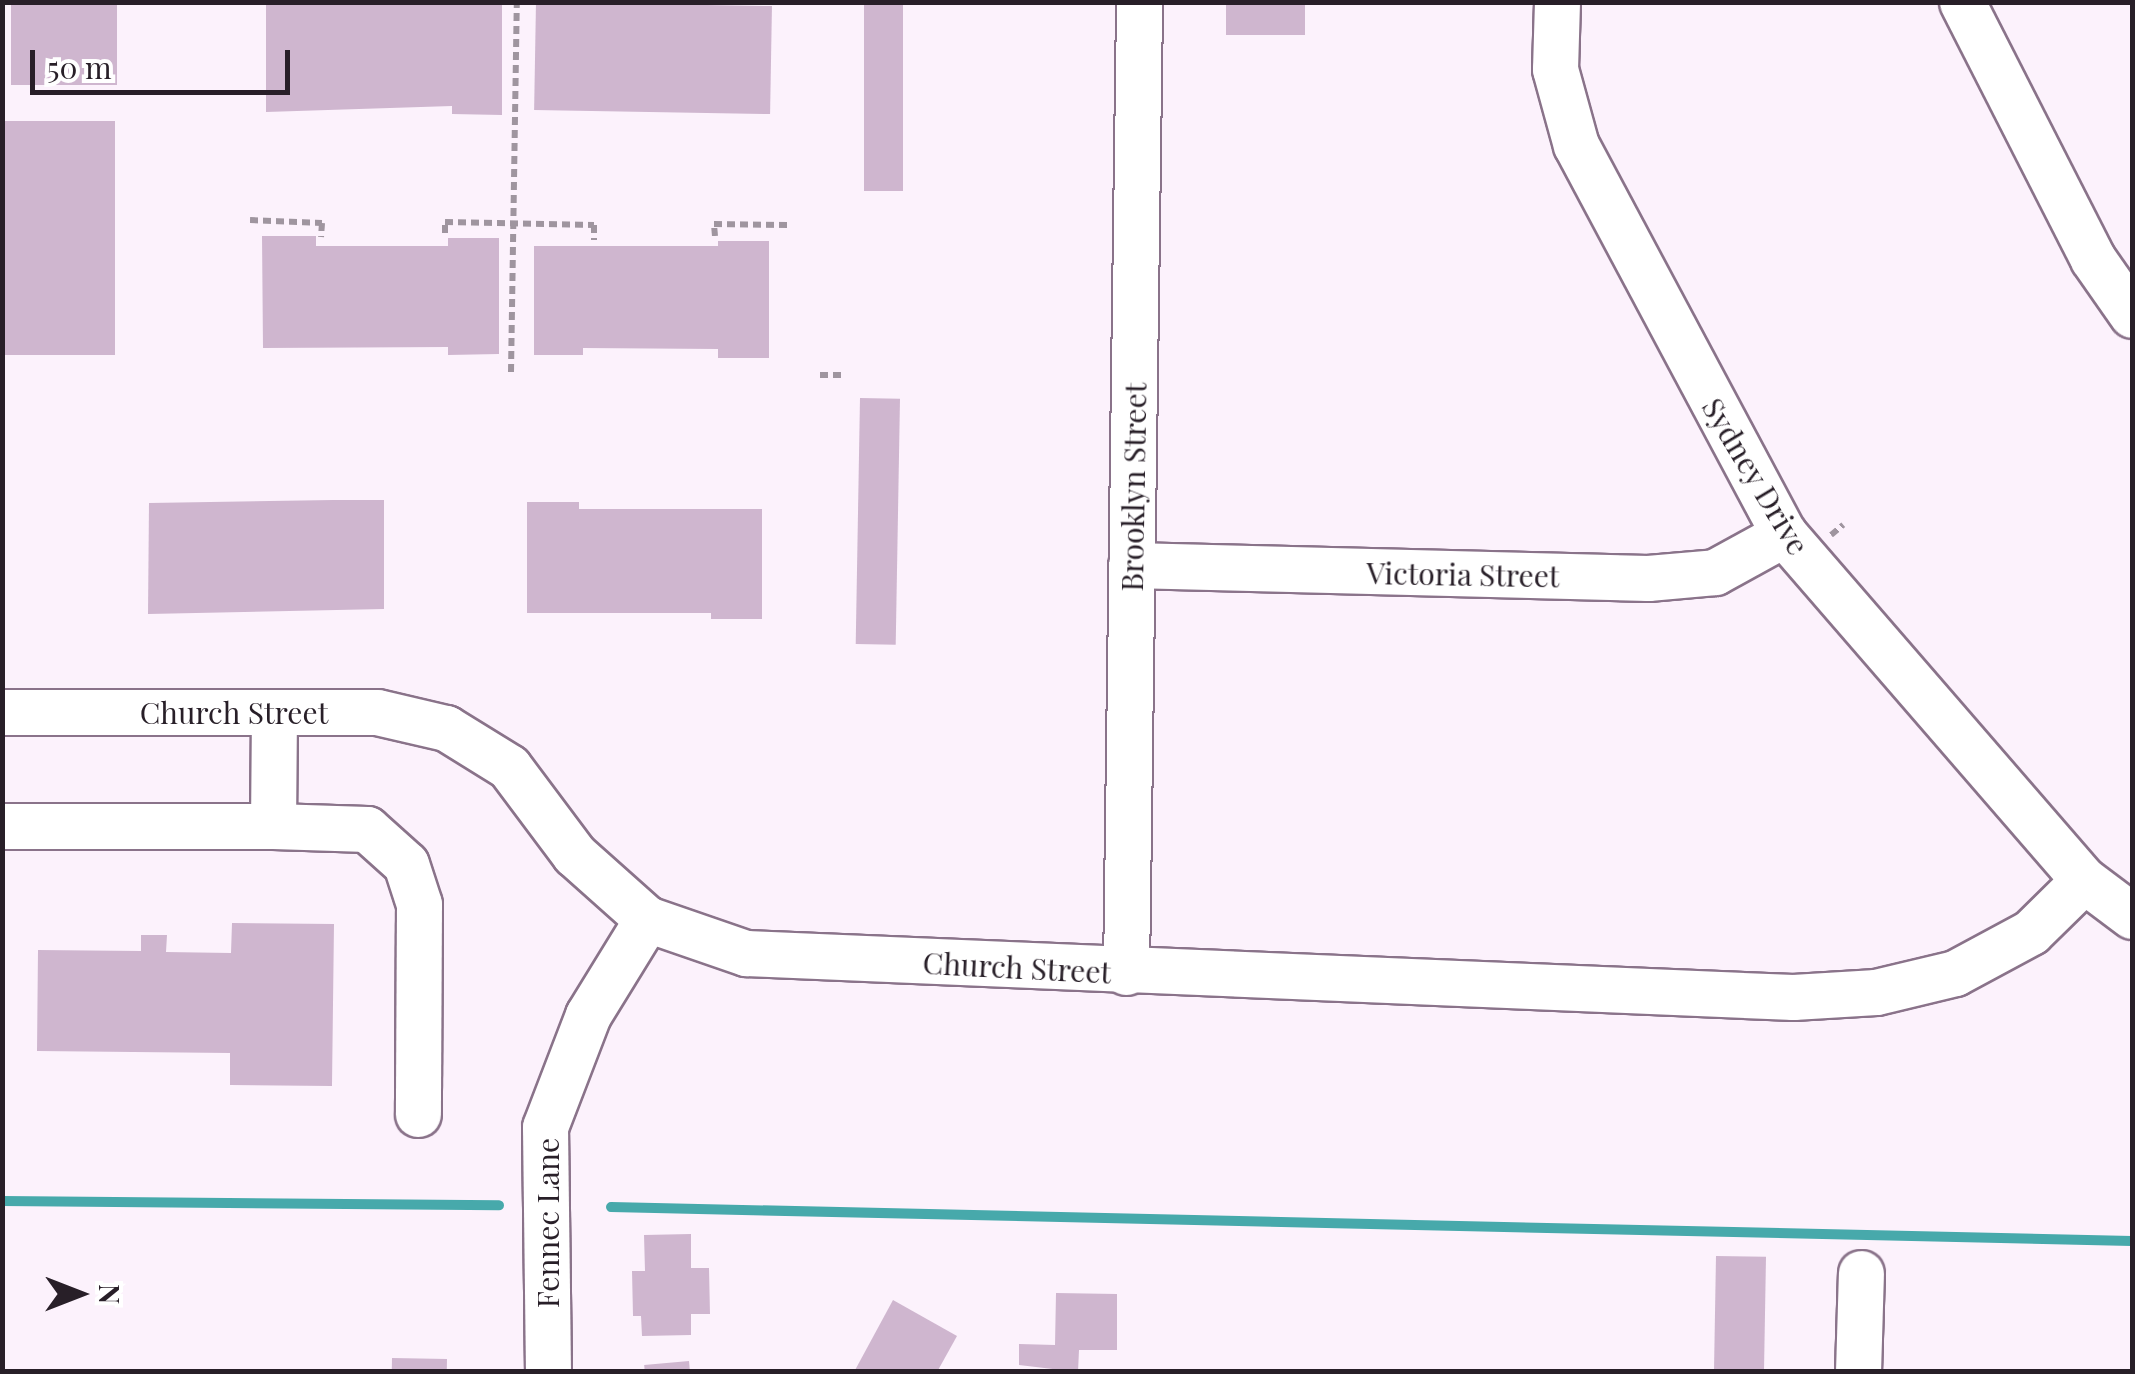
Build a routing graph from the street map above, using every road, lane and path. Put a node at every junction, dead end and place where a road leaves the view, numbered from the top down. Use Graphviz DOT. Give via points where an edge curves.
graph roads {
  1 [pos="518,2"];
  2 [pos="1139,2"];
  3 [pos="1558,2"];
  4 [pos="1962,2"];
  5 [pos="250,220"];
  6 [pos="514,222"];
  7 [pos="788,225"];
  8 [pos="445,234"];
  9 [pos="715,236"];
  10 [pos="321,237"];
  11 [pos="594,240"];
  12 [pos="2132,314"];
  13 [pos="512,372"];
  14 [pos="820,375"];
  15 [pos="844,375"];
  16 [pos="1784,534"];
  17 [pos="1132,565"];
  18 [pos="2,712"];
  19 [pos="274,712"];
  20 [pos="2,826"];
  21 [pos="273,826"];
  22 [pos="2084,880"];
  23 [pos="2132,916"];
  24 [pos="647,920"];
  25 [pos="1126,972"];
  26 [pos="418,1114"];
  27 [pos="1861,1273"];
  28 [pos="548,1372"];
  29 [pos="1858,1372"];
  1 -- 6 [label="path"];
  2 -- 17 [label="street, Brooklyn Street"];
  3 -- 16 [label="street, Sydney Drive" via="1554,69 1576,146"];
  4 -- 12 [label="street" via="2093,260"];
  5 -- 10 [label="path" via="322,222"];
  6 -- 8 [label="path" via="445,222"];
  6 -- 11 [label="path" via="594,225"];
  6 -- 13 [label="path"];
  7 -- 9 [label="path" via="714,224"];
  14 -- 15 [label="path"];
  16 -- 17 [label="street, Victoria Street" via="1715,572 1648,578"];
  16 -- 22 [label="street, Sydney Drive"];
  17 -- 25 [label="street, Brooklyn Street"];
  18 -- 19 [label="street, Church Street"];
  19 -- 21 [label="street"];
  19 -- 24 [label="street, Church Street" via="377,712 446,728 508,766 574,854"];
  20 -- 21 [label="street"];
  21 -- 26 [label="street" via="367,829 406,864 419,904"];
  22 -- 23 [label="street, Sydney Drive"];
  22 -- 25 [label="street, Church Street" via="2031,932 1955,973 1876,992 1794,997"];
  24 -- 25 [label="street, Church Street" via="746,953"];
  24 -- 28 [label="street, Fennec Lane" via="588,1014 546,1127"];
  27 -- 29 [label="street"];
}
